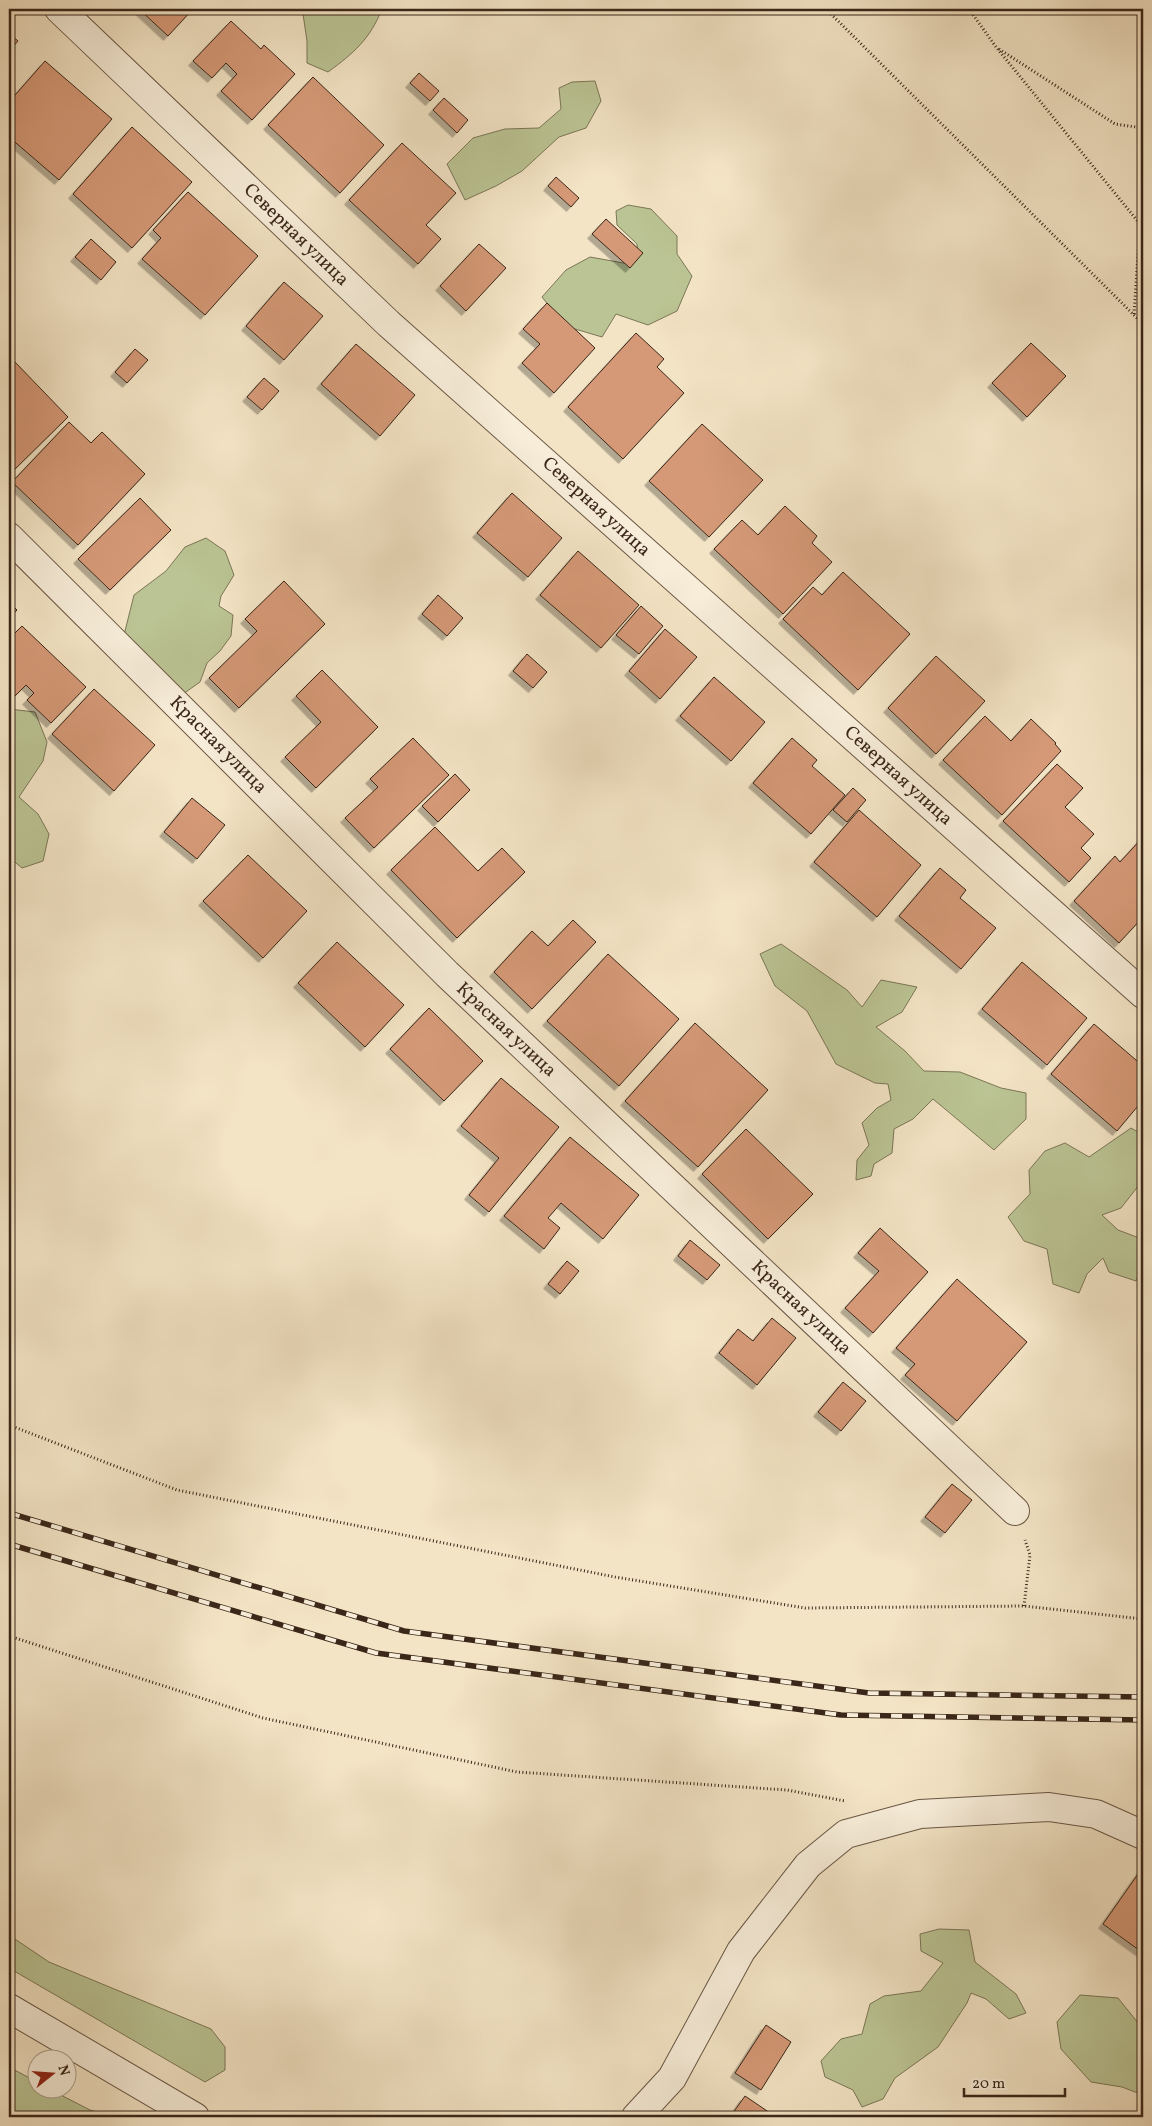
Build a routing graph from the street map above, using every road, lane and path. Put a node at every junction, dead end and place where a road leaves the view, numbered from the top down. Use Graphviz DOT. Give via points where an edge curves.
graph roads {
  1 [pos="58,9"];
  2 [pos="826,9"];
  3 [pos="969,9"];
  4 [pos="996,47"];
  5 [pos="1143,128"];
  6 [pos="1134,315"];
  7 [pos="1143,324"];
  8 [pos="9,537"];
  9 [pos="1143,994"];
  10 [pos="9,1424"];
  11 [pos="1015,1511"];
  12 [pos="1024,1606"];
  13 [pos="1143,1619"];
  14 [pos="9,1636"];
  15 [pos="853,1802"];
  16 [pos="1143,1834"];
  17 [pos="9,2008"];
  18 [pos="195,2117"];
  19 [pos="636,2117"];
  1 -- 9 [label="street, Северная улица" via="389,324"];
  2 -- 6 [label="path"];
  3 -- 4 [label="path"];
  4 -- 5 [label="path" via="1115,124"];
  4 -- 6 [label="path" via="1140,224"];
  6 -- 7 [label="path"];
  8 -- 11 [label="street, Красная улица" via="447,974"];
  10 -- 12 [label="path" via="177,1490 615,1577 805,1608"];
  11 -- 12 [label="path" via="1030,1555"];
  12 -- 13 [label="path"];
  14 -- 15 [label="path" via="263,1718 517,1772 787,1790"];
  16 -- 19 [label="street" via="1096,1814 1048,1807 920,1814 846,1834 808,1865 741,1951 672,2078"];
  17 -- 18 [label="street"];
}
